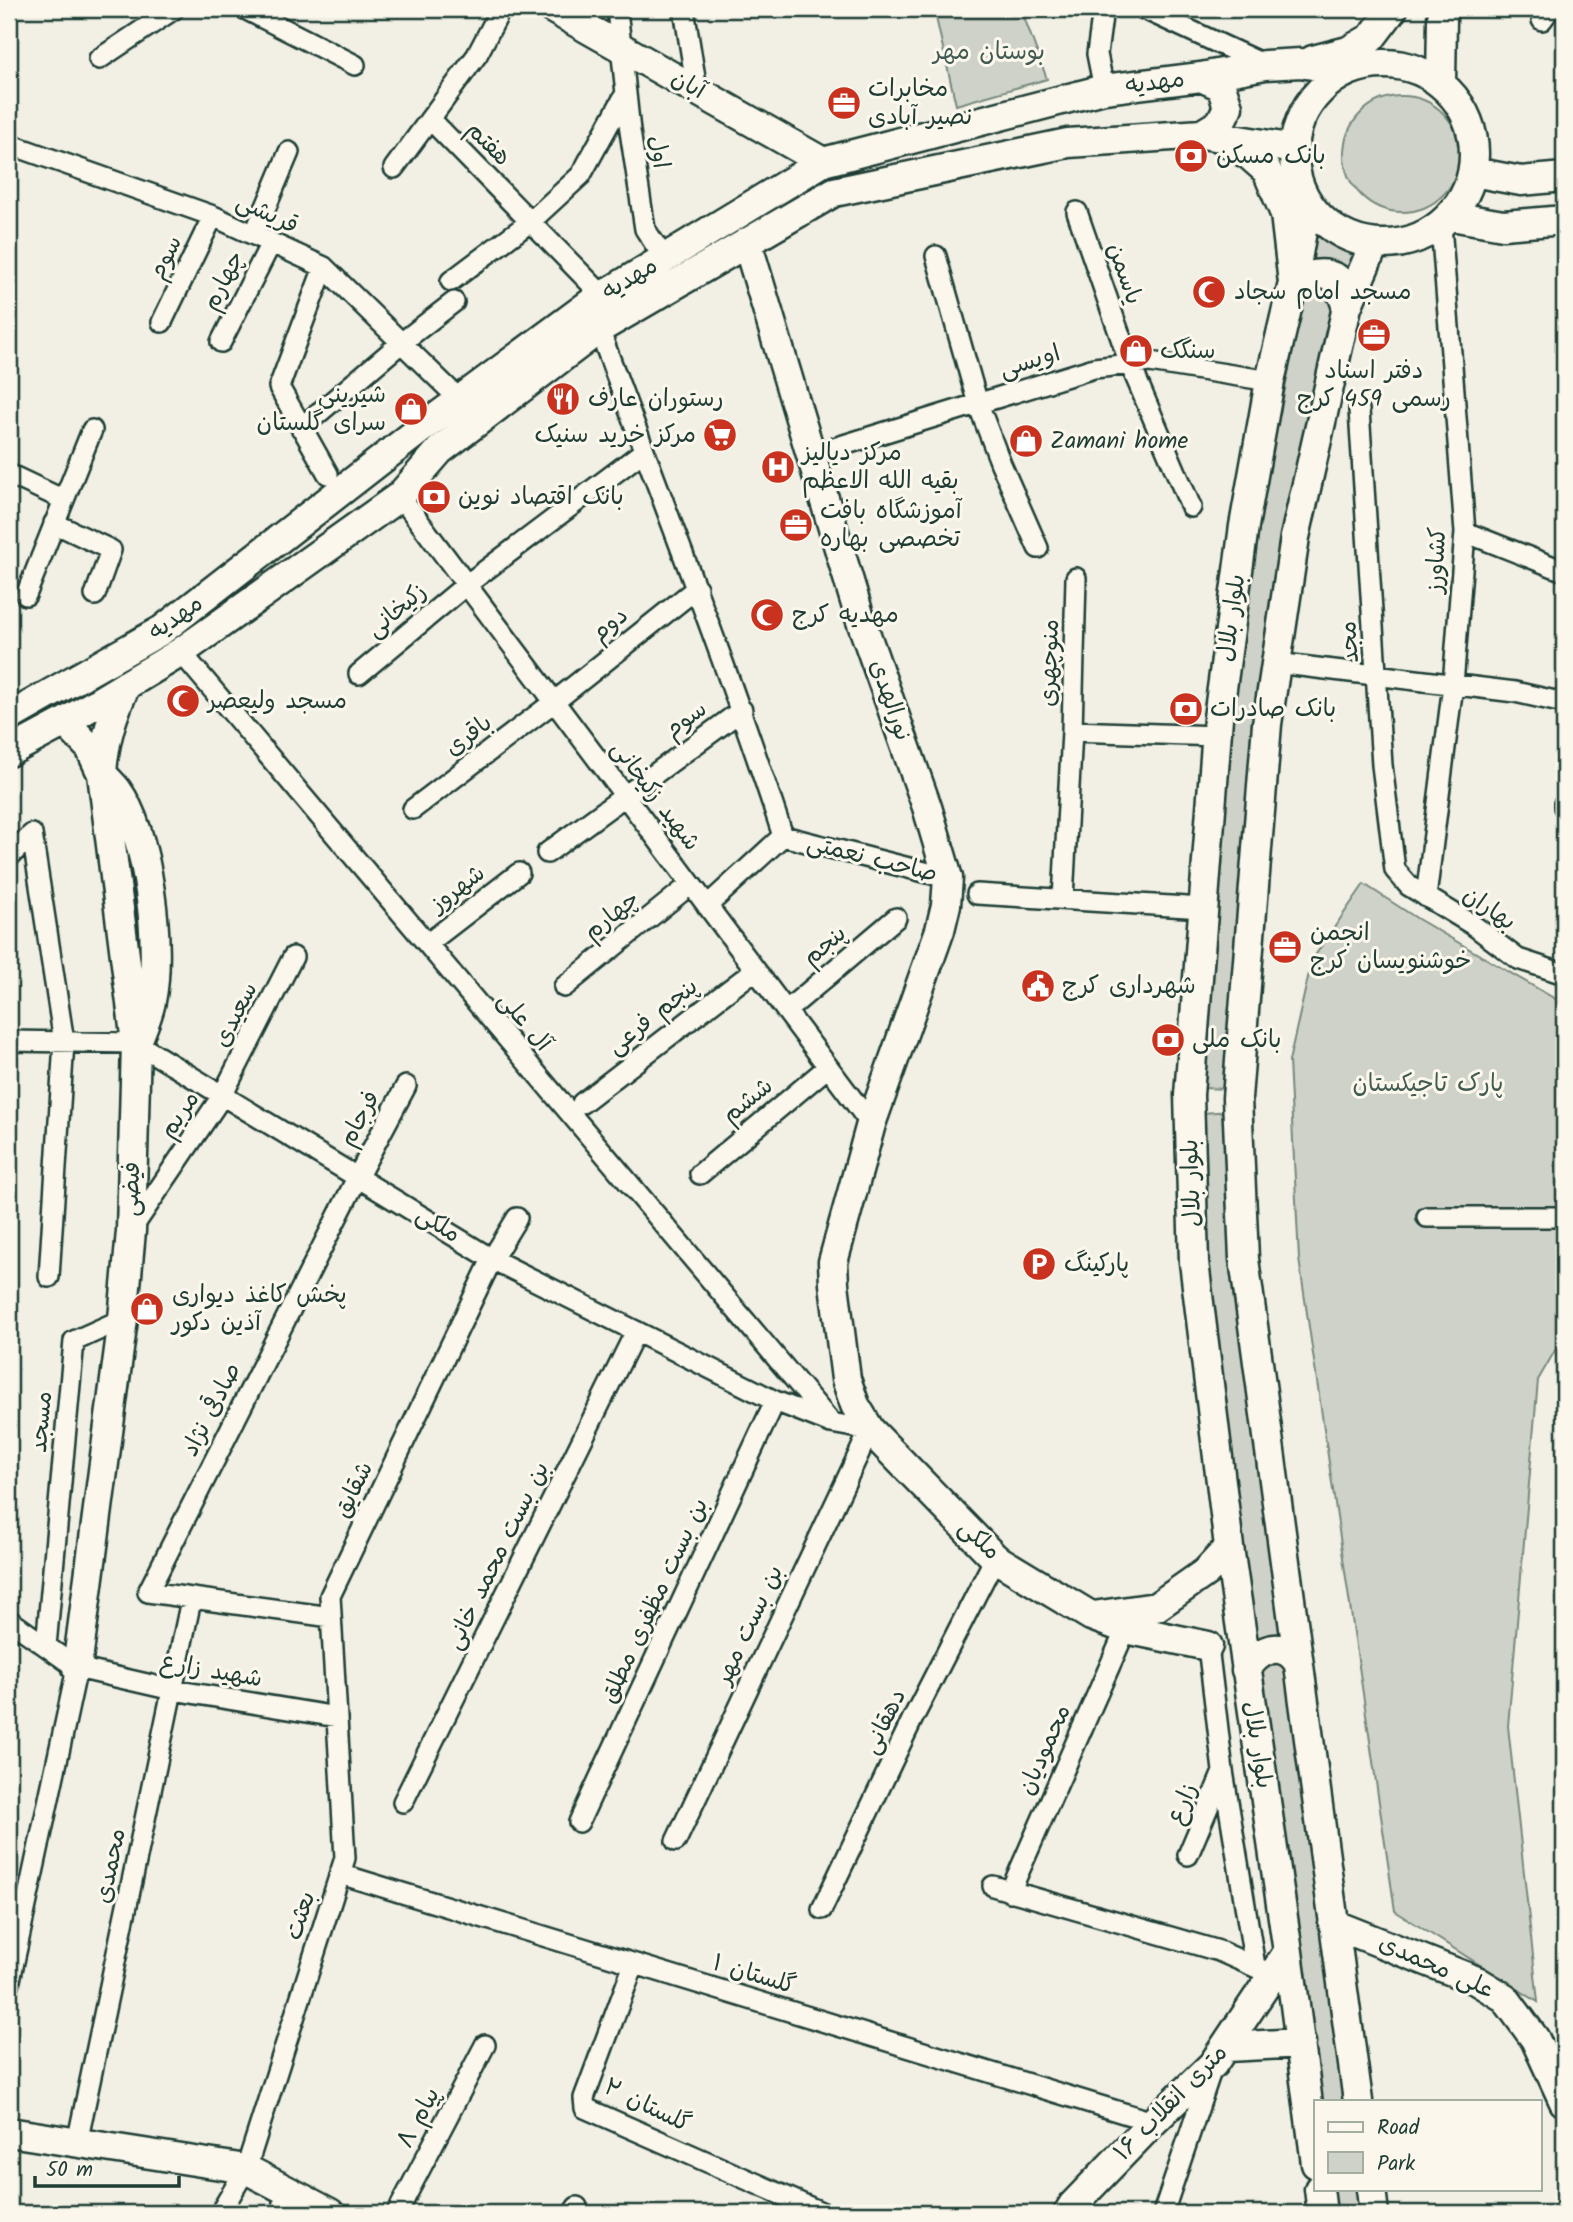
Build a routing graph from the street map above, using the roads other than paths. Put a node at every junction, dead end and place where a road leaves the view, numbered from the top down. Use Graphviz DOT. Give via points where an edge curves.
graph roads {
  1 [pos="174,9"];
  2 [pos="245,9"];
  3 [pos="501,9"];
  4 [pos="553,9"];
  5 [pos="617,9"];
  6 [pos="684,9"];
  7 [pos="1103,9"];
  8 [pos="1144,9"];
  9 [pos="1393,9"];
  10 [pos="1399,9"];
  11 [pos="1444,9"];
  12 [pos="621,47"];
  13 [pos="99,59"];
  14 [pos="1301,63"];
  15 [pos="355,65"];
  16 [pos="1265,65"];
  17 [pos="1359,67"];
  18 [pos="1201,77"];
  19 [pos="1441,83"];
  20 [pos="1104,89"];
  21 [pos="697,90"];
  22 [pos="626,93"];
  23 [pos="431,120"];
  24 [pos="1210,136"];
  25 [pos="9,144"];
  26 [pos="1294,149"];
  27 [pos="289,152"];
  28 [pos="823,162"];
  29 [pos="394,169"];
  30 [pos="1473,172"];
  31 [pos="1564,177"];
  32 [pos="1307,202"];
  33 [pos="1077,212"];
  34 [pos="213,216"];
  35 [pos="1446,220"];
  36 [pos="1564,220"];
  37 [pos="530,222"];
  38 [pos="263,239"];
  39 [pos="747,242"];
  40 [pos="1374,244"];
  41 [pos="936,256"];
  42 [pos="664,258"];
  43 [pos="324,267"];
  44 [pos="452,281"];
  45 [pos="1293,283"];
  46 [pos="603,296"];
  47 [pos="454,302"];
  48 [pos="1347,307"];
  49 [pos="162,322"];
  50 [pos="599,329"];
  51 [pos="221,342"];
  52 [pos="401,343"];
  53 [pos="1130,364"];
  54 [pos="1269,381"];
  55 [pos="460,400"];
  56 [pos="978,404"];
  57 [pos="1359,410"];
  58 [pos="301,428"];
  59 [pos="92,430"];
  60 [pos="644,451"];
  61 [pos="811,455"];
  62 [pos="9,474"];
  63 [pos="328,474"];
  64 [pos="400,496"];
  65 [pos="64,500"];
  66 [pos="1191,507"];
  67 [pos="54,523"];
  68 [pos="1465,532"];
  69 [pos="1038,548"];
  70 [pos="1564,570"];
  71 [pos="1076,578"];
  72 [pos="466,585"];
  73 [pos="697,588"];
  74 [pos="26,595"];
  75 [pos="95,595"];
  76 [pos="181,652"];
  77 [pos="1276,663"];
  78 [pos="359,674"];
  79 [pos="1377,676"];
  80 [pos="126,685"];
  81 [pos="1453,685"];
  82 [pos="554,702"];
  83 [pos="1564,703"];
  84 [pos="742,710"];
  85 [pos="9,717"];
  86 [pos="65,722"];
  87 [pos="1072,731"];
  88 [pos="1217,736"];
  89 [pos="9,752"];
  90 [pos="102,774"];
  91 [pos="624,795"];
  92 [pos="413,809"];
  93 [pos="783,836"];
  94 [pos="547,853"];
  95 [pos="9,857"];
  96 [pos="1395,870"];
  97 [pos="519,873"];
  98 [pos="948,878"];
  99 [pos="691,884"];
  100 [pos="977,894"];
  101 [pos="1426,897"];
  102 [pos="1063,899"];
  103 [pos="707,906"];
  104 [pos="1203,908"];
  105 [pos="896,918"];
  106 [pos="427,944"];
  107 [pos="293,957"];
  108 [pos="755,970"];
  109 [pos="1564,974"];
  110 [pos="564,987"];
  111 [pos="786,1011"];
  112 [pos="9,1041"];
  113 [pos="64,1042"];
  114 [pos="136,1043"];
  115 [pos="828,1067"];
  116 [pos="406,1086"];
  117 [pos="222,1096"];
  118 [pos="582,1103"];
  119 [pos="871,1124"];
  120 [pos="700,1174"];
  121 [pos="358,1175"];
  122 [pos="1427,1217"];
  123 [pos="1564,1217"];
  124 [pos="517,1218"];
  125 [pos="131,1231"];
  126 [pos="492,1259"];
  127 [pos="49,1277"];
  128 [pos="123,1318"];
  129 [pos="636,1331"];
  130 [pos="775,1401"];
  131 [pos="831,1423"];
  132 [pos="876,1437"];
  133 [pos="1229,1547"];
  134 [pos="995,1558"];
  135 [pos="191,1600"];
  136 [pos="1091,1616"];
  137 [pos="331,1617"];
  138 [pos="9,1620"];
  139 [pos="1126,1629"];
  140 [pos="46,1646"];
  141 [pos="1208,1646"];
  142 [pos="1297,1661"];
  143 [pos="77,1668"];
  144 [pos="1246,1670"];
  145 [pos="173,1690"];
  146 [pos="337,1717"];
  147 [pos="1223,1771"];
  148 [pos="403,1802"];
  149 [pos="579,1822"];
  150 [pos="676,1841"];
  151 [pos="1188,1855"];
  152 [pos="340,1874"];
  153 [pos="822,1909"];
  154 [pos="1333,1924"];
  155 [pos="1289,1952"];
  156 [pos="634,1964"];
  157 [pos="1264,1971"];
  158 [pos="9,1985"];
  159 [pos="1301,2043"];
  160 [pos="485,2045"];
  161 [pos="1220,2055"];
  162 [pos="1358,2100"];
  163 [pos="1564,2102"];
  164 [pos="1153,2122"];
  165 [pos="9,2132"];
  166 [pos="77,2143"];
  167 [pos="1314,2148"];
  168 [pos="246,2169"];
  169 [pos="1319,2190"];
  170 [pos="1371,2190"];
  171 [pos="284,2201"];
  172 [pos="220,2213"];
  173 [pos="330,2213"];
  174 [pos="397,2213"];
  175 [pos="823,2213"];
  176 [pos="1068,2213"];
  177 [pos="1163,2213"];
  178 [pos="1322,2213"];
  179 [pos="1374,2213"];
  1 -- 13 [label="street"];
  2 -- 15 [label="street"];
  3 -- 23 [label="street, هفتم" via="477,55"];
  4 -- 12 [label="main road, آبان"];
  5 -- 12 [label="street, اول"];
  6 -- 21 [label="street"];
  7 -- 20 [label="street" via="1097,54"];
  8 -- 16 [label="street"];
  9 -- 14 [label="main road" via="1371,38 1348,51"];
  10 -- 17 [label="main road"];
  11 -- 19 [label="main road"];
  12 -- 21 [label="main road, آبان"];
  12 -- 22 [label="street, اول"];
  14 -- 16 [label="main road, مهدیه"];
  14 -- 17 [label="main road, مهدیه"];
  16 -- 18 [label="main road, مهدیه"];
  17 -- 19 [label="main road" via="1396,64 1422,71"];
  17 -- 26 [label="main road" via="1326,84 1309,102"];
  18 -- 20 [label="main road, مهدیه"];
  18 -- 24 [label="main road" via="1221,86 1228,107"];
  19 -- 30 [label="main road" via="1458,101 1469,123 1475,147"];
  20 -- 28 [label="main road, مهدیه"];
  21 -- 28 [label="main road, آبان"];
  22 -- 37 [label="street" via="581,175"];
  22 -- 42 [label="street, اول" via="645,229"];
  23 -- 29 [label="street"];
  23 -- 37 [label="street, هفتم"];
  24 -- 26 [label="main road, مهدیه"];
  24 -- 39 [label="main road, مهدیه" via="1068,143 834,192"];
  24 -- 45 [label="main road" via="1250,156 1267,171 1285,214"];
  25 -- 34 [label="street, قریشی"];
  26 -- 32 [label="main road" via="1296,176"];
  27 -- 38 [label="street, چهارم"];
  28 -- 42 [label="main road, مهدیه"];
  30 -- 31 [label="main road" via="1521,181"];
  30 -- 35 [label="main road" via="1465,195"];
  32 -- 40 [label="main road" via="1325,223 1348,237"];
  32 -- 45 [label="main road, بلوار بلال"];
  33 -- 53 [label="street, یاسمن"];
  34 -- 38 [label="street, قریشی"];
  34 -- 49 [label="street, سوم"];
  35 -- 36 [label="main road" via="1503,225"];
  35 -- 40 [label="main road" via="1409,242"];
  35 -- 68 [label="street, کشاورز"];
  37 -- 44 [label="street"];
  37 -- 46 [label="street, هفتم"];
  38 -- 43 [label="street, قریشی"];
  38 -- 51 [label="street, چهارم"];
  39 -- 50 [label="main road, مهدیه"];
  39 -- 61 [label="main road, نورالهدی"];
  40 -- 48 [label="main road, بلوار بلال"];
  41 -- 56 [label="street"];
  42 -- 46 [label="main road, مهدیه"];
  43 -- 52 [label="street, قریشی"];
  43 -- 58 [label="street" via="279,387"];
  45 -- 48 [label="main road" via="1314,274 1336,278"];
  45 -- 54 [label="main road, بلوار بلال"];
  46 -- 55 [label="main road, مهدیه"];
  47 -- 52 [label="street"];
  48 -- 77 [label="main road, بلوار بلال" via="1295,537"];
  50 -- 60 [label="street, صاحب نعمتی"];
  50 -- 64 [label="main road, مهدیه" via="440,450"];
  52 -- 55 [label="street, قریشی"];
  52 -- 58 [label="street"];
  53 -- 54 [label="street, اویسی" via="1150,362"];
  53 -- 56 [label="street, اویسی" via="1094,368"];
  53 -- 66 [label="street, یاسمن"];
  54 -- 88 [label="main road, بلوار بلال" via="1244,526"];
  55 -- 85 [label="main road, مهدیه" via="162,630"];
  56 -- 61 [label="street, اویسی"];
  56 -- 69 [label="street"];
  57 -- 79 [label="street, مجد"];
  58 -- 63 [label="street"];
  59 -- 65 [label="street"];
  60 -- 72 [label="street"];
  60 -- 73 [label="street, صاحب نعمتی"];
  61 -- 98 [label="main road, نورالهدی" via="860,618"];
  62 -- 65 [label="street"];
  64 -- 72 [label="street, شهید زکیخانی"];
  64 -- 76 [label="main road, مهدیه"];
  65 -- 67 [label="street"];
  67 -- 74 [label="street"];
  67 -- 75 [label="street" via="111,550"];
  68 -- 70 [label="street"];
  68 -- 81 [label="street, کشاورز"];
  71 -- 87 [label="street, منوچهری"];
  72 -- 78 [label="street, زکیخانی"];
  72 -- 82 [label="street, شهید زکیخانی"];
  73 -- 82 [label="street, دوم"];
  73 -- 84 [label="street, صاحب نعمتی"];
  76 -- 80 [label="main road, مهدیه"];
  76 -- 106 [label="street, آل علی"];
  77 -- 79 [label="street"];
  77 -- 142 [label="main road, بلوار بلال" via="1267,724 1237,1098 1244,1259"];
  79 -- 81 [label="street"];
  79 -- 96 [label="street, مجد"];
  80 -- 86 [label="main road, مهدیه"];
  80 -- 90 [label="main road" via="112,715"];
  81 -- 83 [label="street"];
  81 -- 101 [label="street, کشاورز"];
  82 -- 91 [label="street, شهید زکیخانی"];
  82 -- 92 [label="street, باقری"];
  84 -- 91 [label="street, سوم"];
  84 -- 93 [label="street, صاحب نعمتی"];
  86 -- 89 [label="main road, مهدیه"];
  86 -- 90 [label="main road" via="90,748"];
  87 -- 88 [label="street, منوچهری"];
  87 -- 102 [label="street"];
  88 -- 104 [label="main road, بلوار بلال"];
  90 -- 114 [label="main road, فیضی" via="118,792 131,819 150,888 155,961 151,1002"];
  91 -- 94 [label="street"];
  91 -- 99 [label="street, شهید زکیخانی"];
  93 -- 98 [label="street, صاحب نعمتی"];
  93 -- 103 [label="street"];
  95 -- 113 [label="street" via="32,834"];
  96 -- 101 [label="street, بهاران"];
  97 -- 106 [label="street, شهروز"];
  98 -- 119 [label="main road, صاحب نعمتی" via="940,930"];
  99 -- 103 [label="street, شهید زکیخانی"];
  99 -- 110 [label="street, چهارم"];
  100 -- 102 [label="street"];
  101 -- 109 [label="street, بهاران" via="1518,959"];
  102 -- 104 [label="street"];
  103 -- 108 [label="street, شهید زکیخانی"];
  104 -- 133 [label="main road, بلوار بلال" via="1189,1095 1194,1262"];
  105 -- 111 [label="street, پنجم"];
  106 -- 131 [label="street, آل علی"];
  107 -- 117 [label="street, سعیدی"];
  108 -- 111 [label="street, شهید زکیخانی"];
  108 -- 118 [label="street, پنجم فرعی"];
  111 -- 115 [label="street, شهید زکیخانی"];
  112 -- 113 [label="street"];
  113 -- 114 [label="street"];
  113 -- 127 [label="street"];
  114 -- 117 [label="street, ملکی"];
  114 -- 125 [label="main road, فیضی"];
  115 -- 119 [label="street, شهید زکیخانی"];
  115 -- 120 [label="street, ششم"];
  116 -- 121 [label="street, فرجام"];
  117 -- 121 [label="street, ملکی"];
  117 -- 125 [label="street, مریم"];
  119 -- 132 [label="main road, صاحب نعمتی" via="834,1262 834,1284 846,1379 855,1405"];
  121 -- 126 [label="street, ملکی"];
  121 -- 135 [label="street, صادقی نژاد" via="148,1592"];
  122 -- 123 [label="street"];
  124 -- 126 [label="street, شقایق"];
  125 -- 128 [label="main road, فیضی"];
  126 -- 129 [label="street, ملکی"];
  126 -- 137 [label="street, شقایق" via="330,1596"];
  128 -- 140 [label="street, مسجد" via="74,1341"];
  128 -- 143 [label="main road, فیضی"];
  129 -- 130 [label="street, ملکی"];
  129 -- 148 [label="street, بن بست محمد خانی"];
  130 -- 131 [label="street, ملکی"];
  130 -- 149 [label="street, بن بست مظفری مطلق"];
  131 -- 132 [label="street, ملکی"];
  132 -- 134 [label="main road, ملکی"];
  132 -- 150 [label="street, بن بست مهر"];
  133 -- 136 [label="main road" via="1206,1573 1156,1607"];
  133 -- 144 [label="main road, بلوار بلال"];
  134 -- 136 [label="main road, ملکی"];
  134 -- 153 [label="street, دهقانی"];
  135 -- 137 [label="street"];
  135 -- 145 [label="street, محمدی"];
  136 -- 139 [label="main road, ملکی"];
  137 -- 146 [label="street, بعثت"];
  138 -- 140 [label="street"];
  139 -- 141 [label="main road, ملکی"];
  139 -- 157 [label="street, محمودیان" via="1002,1889 1219,1951"];
  140 -- 143 [label="street"];
  141 -- 147 [label="street"];
  142 -- 144 [label="main road" via="1292,1653 1273,1649 1256,1655"];
  142 -- 154 [label="main road, بلوار بلال"];
  143 -- 145 [label="street, شهید زارع"];
  143 -- 158 [label="street"];
  144 -- 155 [label="main road, بلوار بلال"];
  145 -- 146 [label="street, شهید زارع"];
  145 -- 166 [label="street, محمدی"];
  146 -- 152 [label="street, بعثت" via="345,1858"];
  147 -- 151 [label="street, زارع"];
  147 -- 157 [label="street"];
  152 -- 156 [label="street, گلستان ۱"];
  152 -- 168 [label="street, بعثت"];
  154 -- 162 [label="main road, بلوار بلال"];
  154 -- 163 [label="main road, علی محمدی" via="1477,1981 1505,1998 1535,2039"];
  155 -- 157 [label="main road, ۱۶ متری انقلاب"];
  155 -- 159 [label="main road, بلوار بلال"];
  156 -- 164 [label="street, گلستان ۱"];
  156 -- 175 [label="street, گلستان ۲" via="584,2098 585,2108"];
  157 -- 161 [label="main road, ۱۶ متری انقلاب"];
  159 -- 161 [label="main road"];
  159 -- 167 [label="main road, بلوار بلال"];
  160 -- 174 [label="street, پیام ۸"];
  161 -- 164 [label="main road, ۱۶ متری انقلاب"];
  161 -- 177 [label="street"];
  164 -- 176 [label="main road, ۱۶ متری انقلاب"];
  165 -- 166 [label="main road"];
  166 -- 168 [label="main road"];
  168 -- 171 [label="main road"];
  168 -- 172 [label="street, بعثت"];
  169 -- 178 [label="main road"];
  170 -- 179 [label="main road"];
  171 -- 173 [label="main road"];
}
